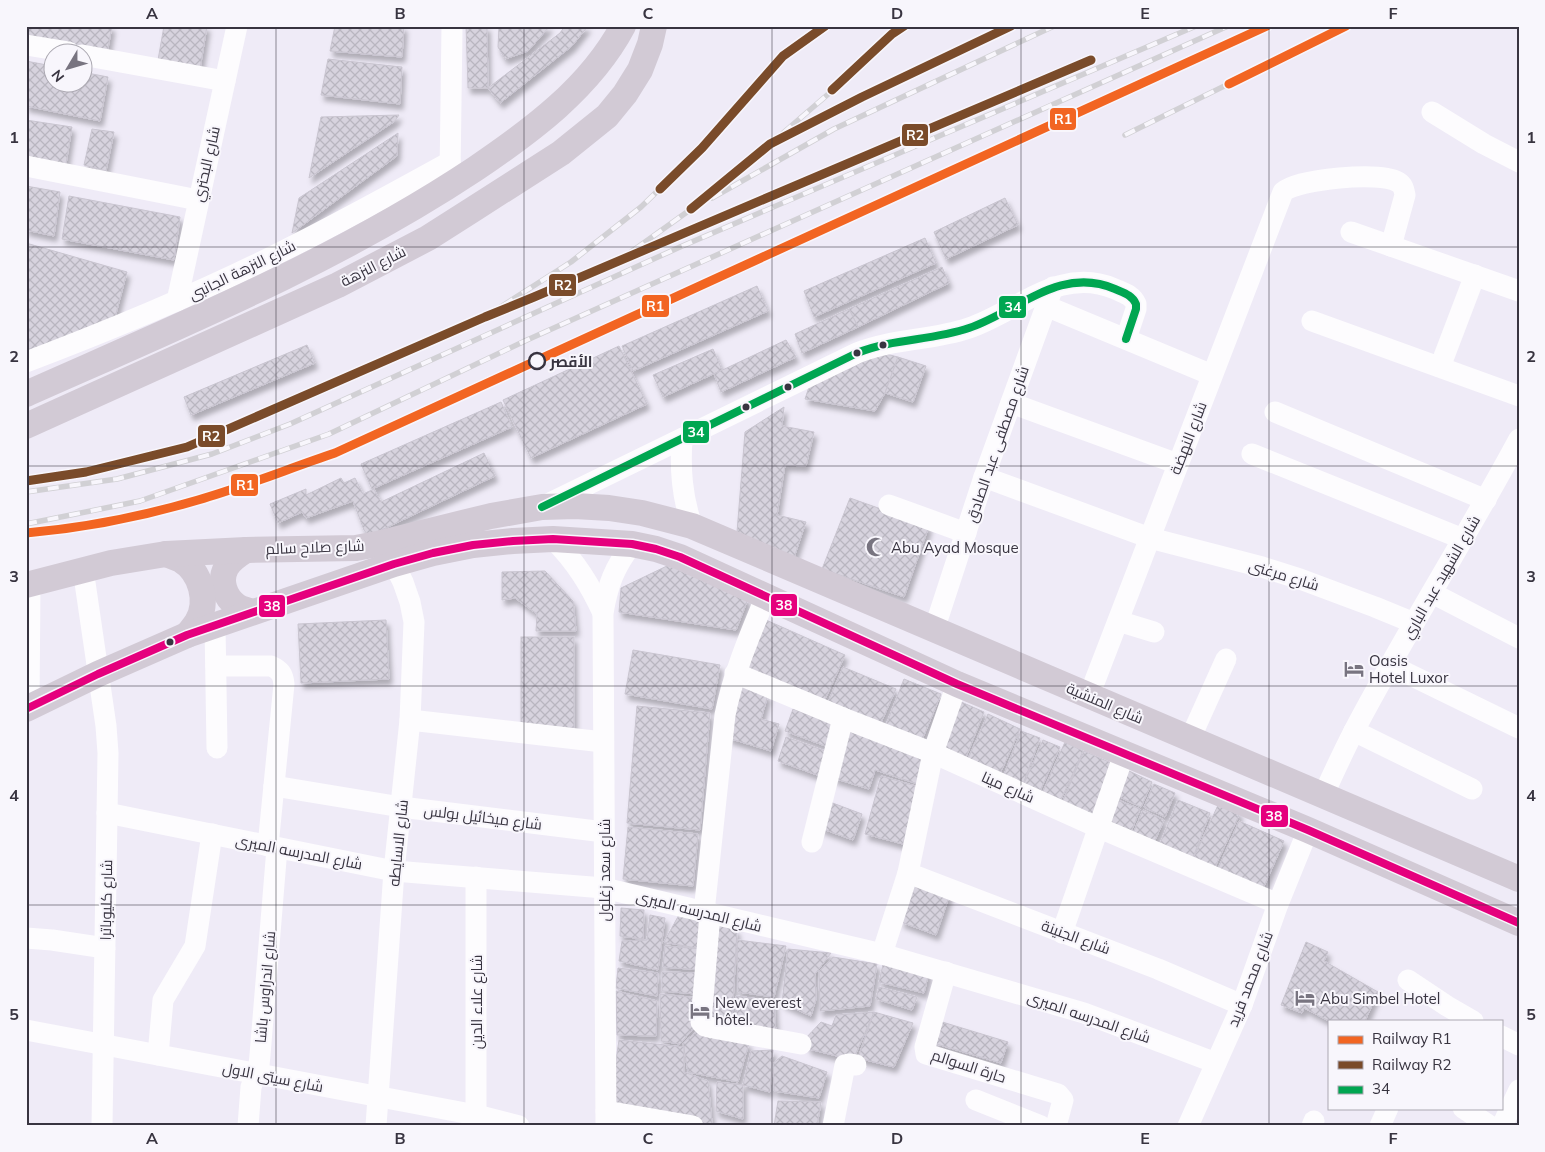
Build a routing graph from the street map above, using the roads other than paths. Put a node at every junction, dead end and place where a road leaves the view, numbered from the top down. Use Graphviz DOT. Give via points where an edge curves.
graph roads {
  1 [pos="237,26"];
  2 [pos="452,26"];
  3 [pos="623,26"];
  4 [pos="654,26"];
  5 [pos="26,45"];
  6 [pos="42,48"];
  7 [pos="92,57"];
  8 [pos="225,81"];
  9 [pos="574,90"];
  10 [pos="1432,112"];
  11 [pos="607,116"];
  12 [pos="1519,162"];
  13 [pos="26,166"];
  14 [pos="450,173"];
  15 [pos="198,200"];
  16 [pos="1351,232"];
  17 [pos="1392,246"];
  18 [pos="1475,275"];
  19 [pos="1519,291"];
  20 [pos="1049,296"];
  21 [pos="176,301"];
  22 [pos="1312,321"];
  23 [pos="1126,339"];
  24 [pos="26,362"];
  25 [pos="1440,367"];
  26 [pos="1212,375"];
  27 [pos="26,394"];
  28 [pos="1519,396"];
  29 [pos="1011,403"];
  30 [pos="1275,412"];
  31 [pos="26,426"];
  32 [pos="682,439"];
  33 [pos="1519,439"];
  34 [pos="1252,454"];
  35 [pos="1178,464"];
  36 [pos="984,477"];
  37 [pos="1486,500"];
  38 [pos="889,505"];
  39 [pos="542,507"];
  40 [pos="692,526"];
  41 [pos="966,533"];
  42 [pos="1150,538"];
  43 [pos="554,540"];
  44 [pos="1463,540"];
  45 [pos="632,544"];
  46 [pos="246,550"];
  47 [pos="166,554"];
  48 [pos="394,564"];
  49 [pos="83,569"];
  50 [pos="27,584"];
  51 [pos="1432,593"];
  52 [pos="766,596"];
  53 [pos="252,612"];
  54 [pos="602,614"];
  55 [pos="1118,621"];
  56 [pos="1414,623"];
  57 [pos="215,626"];
  58 [pos="934,630"];
  59 [pos="1154,632"];
  60 [pos="187,635"];
  61 [pos="1519,638"];
  62 [pos="1226,659"];
  63 [pos="1390,665"];
  64 [pos="216,666"];
  65 [pos="736,673"];
  66 [pos="98,674"];
  67 [pos="957,684"];
  68 [pos="1089,696"];
  69 [pos="28,708"];
  70 [pos="843,718"];
  71 [pos="410,720"];
  72 [pos="1519,728"];
  73 [pos="1354,731"];
  74 [pos="1190,739"];
  75 [pos="603,742"];
  76 [pos="217,748"];
  77 [pos="933,752"];
  78 [pos="1124,754"];
  79 [pos="274,786"];
  80 [pos="1472,788"];
  81 [pos="1322,796"];
  82 [pos="401,807"];
  83 [pos="107,813"];
  84 [pos="1097,827"];
  85 [pos="1308,830"];
  86 [pos="604,832"];
  87 [pos="212,834"];
  88 [pos="812,842"];
  89 [pos="273,847"];
  90 [pos="394,871"];
  91 [pos="908,873"];
  92 [pos="476,877"];
  93 [pos="1519,880"];
  94 [pos="604,888"];
  95 [pos="1278,904"];
  96 [pos="707,913"];
  97 [pos="1519,923"];
  98 [pos="1062,933"];
  99 [pos="26,938"];
  100 [pos="105,948"];
  101 [pos="882,954"];
  102 [pos="946,972"];
  103 [pos="1408,980"];
  104 [pos="1242,1005"];
  105 [pos="1471,1020"];
  106 [pos="26,1030"];
  107 [pos="1502,1036"];
  108 [pos="104,1044"];
  109 [pos="801,1044"];
  110 [pos="1519,1045"];
  111 [pos="158,1055"];
  112 [pos="1216,1063"];
  113 [pos="856,1065"];
  114 [pos="256,1074"];
  115 [pos="1519,1090"];
  116 [pos="378,1097"];
  117 [pos="976,1100"];
  118 [pos="1387,1110"];
  119 [pos="1466,1110"];
  120 [pos="606,1118"];
  121 [pos="476,1120"];
  122 [pos="102,1126"];
  123 [pos="248,1126"];
  124 [pos="376,1126"];
  125 [pos="520,1126"];
  126 [pos="693,1126"];
  127 [pos="833,1126"];
  128 [pos="1041,1126"];
  129 [pos="1056,1126"];
  130 [pos="1188,1126"];
  131 [pos="1380,1126"];
  132 [pos="1490,1126"];
  133 [pos="1502,1126"];
  1 -- 8 [label="street, شارع البحتري"];
  2 -- 14 [label="street"];
  3 -- 9 [label="main road, شارع النزهة" via="597,66"];
  4 -- 11 [label="main road, شارع النزهة" via="640,70"];
  5 -- 6 [label="street"];
  7 -- 8 [label="street"];
  8 -- 15 [label="street, شارع البحتري"];
  9 -- 11 [label="main road"];
  9 -- 14 [label="main road, شارع النزهة" via="536,126"];
  10 -- 12 [label="street"];
  11 -- 31 [label="main road, شارع النزهة" via="561,153 382,263"];
  13 -- 15 [label="street"];
  14 -- 21 [label="street, شارع النزهة الجانبى"];
  14 -- 27 [label="main road, شارع النزهة" via="365,235 278,281"];
  15 -- 21 [label="street, شارع البحتري"];
  16 -- 17 [label="street"];
  17 -- 18 [label="street"];
  17 -- 26 [label="street, شارع النهضة" via="1405,195 1404,188 1395,180 1355,176 1287,189 1280,198"];
  18 -- 19 [label="street"];
  18 -- 25 [label="street"];
  20 -- 23 [label="street"];
  20 -- 23 [label="street" via="1072,283 1112,287 1130,296 1136,304"];
  20 -- 29 [label="street, شارع مصطفى عبد الصادق"];
  20 -- 32 [label="street" via="1034,295 1003,314 969,328 933,338 876,345"];
  21 -- 24 [label="street, شارع النزهة الجانبى"];
  22 -- 25 [label="street"];
  23 -- 26 [label="street"];
  25 -- 28 [label="street"];
  26 -- 35 [label="street, شارع النهضة"];
  29 -- 35 [label="street"];
  29 -- 36 [label="street, شارع مصطفى عبد الصادق"];
  30 -- 37 [label="street"];
  32 -- 39 [label="street"];
  32 -- 40 [label="street" via="681,482"];
  33 -- 37 [label="street, شارع الشهيد عبد الباري"];
  34 -- 44 [label="street"];
  35 -- 42 [label="street, شارع النهضة"];
  36 -- 41 [label="street, شارع مصطفى عبد الصادق"];
  36 -- 42 [label="street, شارع مرغنى"];
  37 -- 44 [label="street, شارع الشهيد عبد الباري"];
  38 -- 41 [label="street"];
  39 -- 40 [label="main road, شارع صلاح سالم" via="609,508"];
  39 -- 46 [label="main road, شارع صلاح سالم" via="356,548"];
  40 -- 58 [label="main road, شارع المنشية"];
  41 -- 58 [label="street, شارع مصطفى عبد الصادق"];
  42 -- 55 [label="street, شارع النهضة"];
  42 -- 56 [label="street, شارع مرغنى" via="1300,579"];
  43 -- 45 [label="main road"];
  43 -- 48 [label="main road" via="473,545"];
  43 -- 54 [label="street, شارع سعد زغلول" via="583,573"];
  44 -- 51 [label="street, شارع الشهيد عبد الباري"];
  45 -- 52 [label="main road" via="680,558"];
  45 -- 54 [label="street, شارع سعد زغلول" via="619,561 608,586"];
  46 -- 47 [label="main road, شارع صلاح سالم"];
  46 -- 53 [label="main road" via="225,569 223,583 227,596 237,606"];
  47 -- 49 [label="main road, شارع صلاح سالم"];
  47 -- 60 [label="main road" via="182,561 194,573 201,588 200,613"];
  48 -- 53 [label="main road"];
  48 -- 71 [label="street, شارع الاسايطه" via="406,588 414,622"];
  49 -- 50 [label="main road, شارع صلاح سالم"];
  49 -- 66 [label="street, شارع كليوباترا"];
  50 -- 69 [label="street"];
  51 -- 56 [label="street, شارع الشهيد عبد الباري"];
  51 -- 61 [label="street"];
  52 -- 65 [label="street"];
  52 -- 67 [label="main road"];
  53 -- 57 [label="main road"];
  54 -- 75 [label="street, شارع سعد زغلول"];
  55 -- 59 [label="street"];
  55 -- 68 [label="street, شارع النهضة"];
  56 -- 63 [label="street, شارع الشهيد عبد الباري"];
  57 -- 60 [label="main road"];
  57 -- 64 [label="street"];
  58 -- 68 [label="main road, شارع المنشية"];
  60 -- 66 [label="main road"];
  62 -- 74 [label="street"];
  63 -- 72 [label="street"];
  63 -- 73 [label="street, شارع الشهيد عبد الباري"];
  64 -- 76 [label="street"];
  64 -- 79 [label="street, شارع اندراوس باشا" via="271,666 279,669 283,676"];
  65 -- 70 [label="street, شارع مينا"];
  65 -- 96 [label="street" via="725,715"];
  66 -- 69 [label="main road"];
  66 -- 83 [label="street, شارع كليوباترا" via="108,753"];
  67 -- 77 [label="street"];
  67 -- 78 [label="main road"];
  68 -- 74 [label="main road, شارع المنشية"];
  70 -- 77 [label="street, شارع مينا"];
  70 -- 88 [label="street"];
  71 -- 75 [label="street"];
  71 -- 82 [label="street, شارع الاسايطه"];
  73 -- 80 [label="street"];
  73 -- 81 [label="street, شارع الشهيد عبد الباري"];
  74 -- 81 [label="main road, شارع المنشية"];
  75 -- 86 [label="street, شارع سعد زغلول"];
  77 -- 84 [label="street, شارع مينا"];
  77 -- 91 [label="street"];
  78 -- 84 [label="street"];
  78 -- 85 [label="main road"];
  79 -- 82 [label="street, شارع ميخائيل بولس"];
  79 -- 89 [label="street, شارع اندراوس باشا"];
  81 -- 93 [label="main road, شارع المنشية"];
  82 -- 86 [label="street, شارع ميخائيل بولس"];
  82 -- 90 [label="street, شارع الاسايطه"];
  83 -- 87 [label="street, شارع المدرسه الميرى"];
  83 -- 100 [label="street, شارع كليوباترا"];
  84 -- 95 [label="street, شارع مينا"];
  84 -- 98 [label="street"];
  85 -- 95 [label="street, شارع محمد فريد"];
  85 -- 97 [label="main road"];
  86 -- 94 [label="street, شارع سعد زغلول"];
  87 -- 89 [label="street, شارع المدرسه الميرى"];
  87 -- 111 [label="street" via="196,946 163,1000"];
  89 -- 90 [label="street, شارع المدرسه الميرى"];
  89 -- 114 [label="street, شارع اندراوس باشا" via="260,1055"];
  90 -- 92 [label="street, شارع المدرسه الميرى"];
  90 -- 116 [label="street, شارع الاسايطه"];
  91 -- 98 [label="street, شارع الجنينة"];
  91 -- 101 [label="street"];
  92 -- 94 [label="street, شارع المدرسه الميرى"];
  92 -- 121 [label="street, شارع علاء الدين"];
  94 -- 96 [label="street, شارع المدرسه الميرى"];
  94 -- 120 [label="street, شارع سعد زغلول"];
  95 -- 104 [label="street, شارع محمد فريد"];
  96 -- 101 [label="street, شارع المدرسه الميرى"];
  96 -- 109 [label="street" via="701,1022 713,1028"];
  98 -- 104 [label="street, شارع الجنينة"];
  99 -- 100 [label="street"];
  100 -- 108 [label="street, شارع كليوباترا"];
  101 -- 102 [label="street, شارع المدرسه الميرى"];
  102 -- 112 [label="street, شارع المدرسه الميرى" via="1084,1013"];
  102 -- 129 [label="street, حارة السوالم" via="925,1047 926,1054 1058,1094 1063,1100"];
  103 -- 105 [label="street"];
  104 -- 112 [label="street, شارع محمد فريد"];
  106 -- 108 [label="street, شارع سيتى الاول"];
  107 -- 110 [label="street"];
  108 -- 111 [label="street, شارع سيتى الاول"];
  108 -- 122 [label="street, شارع كليوباترا"];
  111 -- 114 [label="street, شارع سيتى الاول"];
  112 -- 130 [label="street, شارع محمد فريد"];
  113 -- 127 [label="street" via="845,1065"];
  114 -- 116 [label="street, شارع سيتى الاول"];
  114 -- 123 [label="street, شارع اندراوس باشا" via="251,1087"];
  115 -- 133 [label="street"];
  116 -- 121 [label="street, شارع سيتى الاول"];
  116 -- 124 [label="street, شارع الاسايطه"];
  117 -- 128 [label="street"];
  118 -- 131 [label="street"];
  119 -- 132 [label="street"];
  120 -- 126 [label="street"];
  121 -- 125 [label="street, شارع سيتى الاول"];
}
